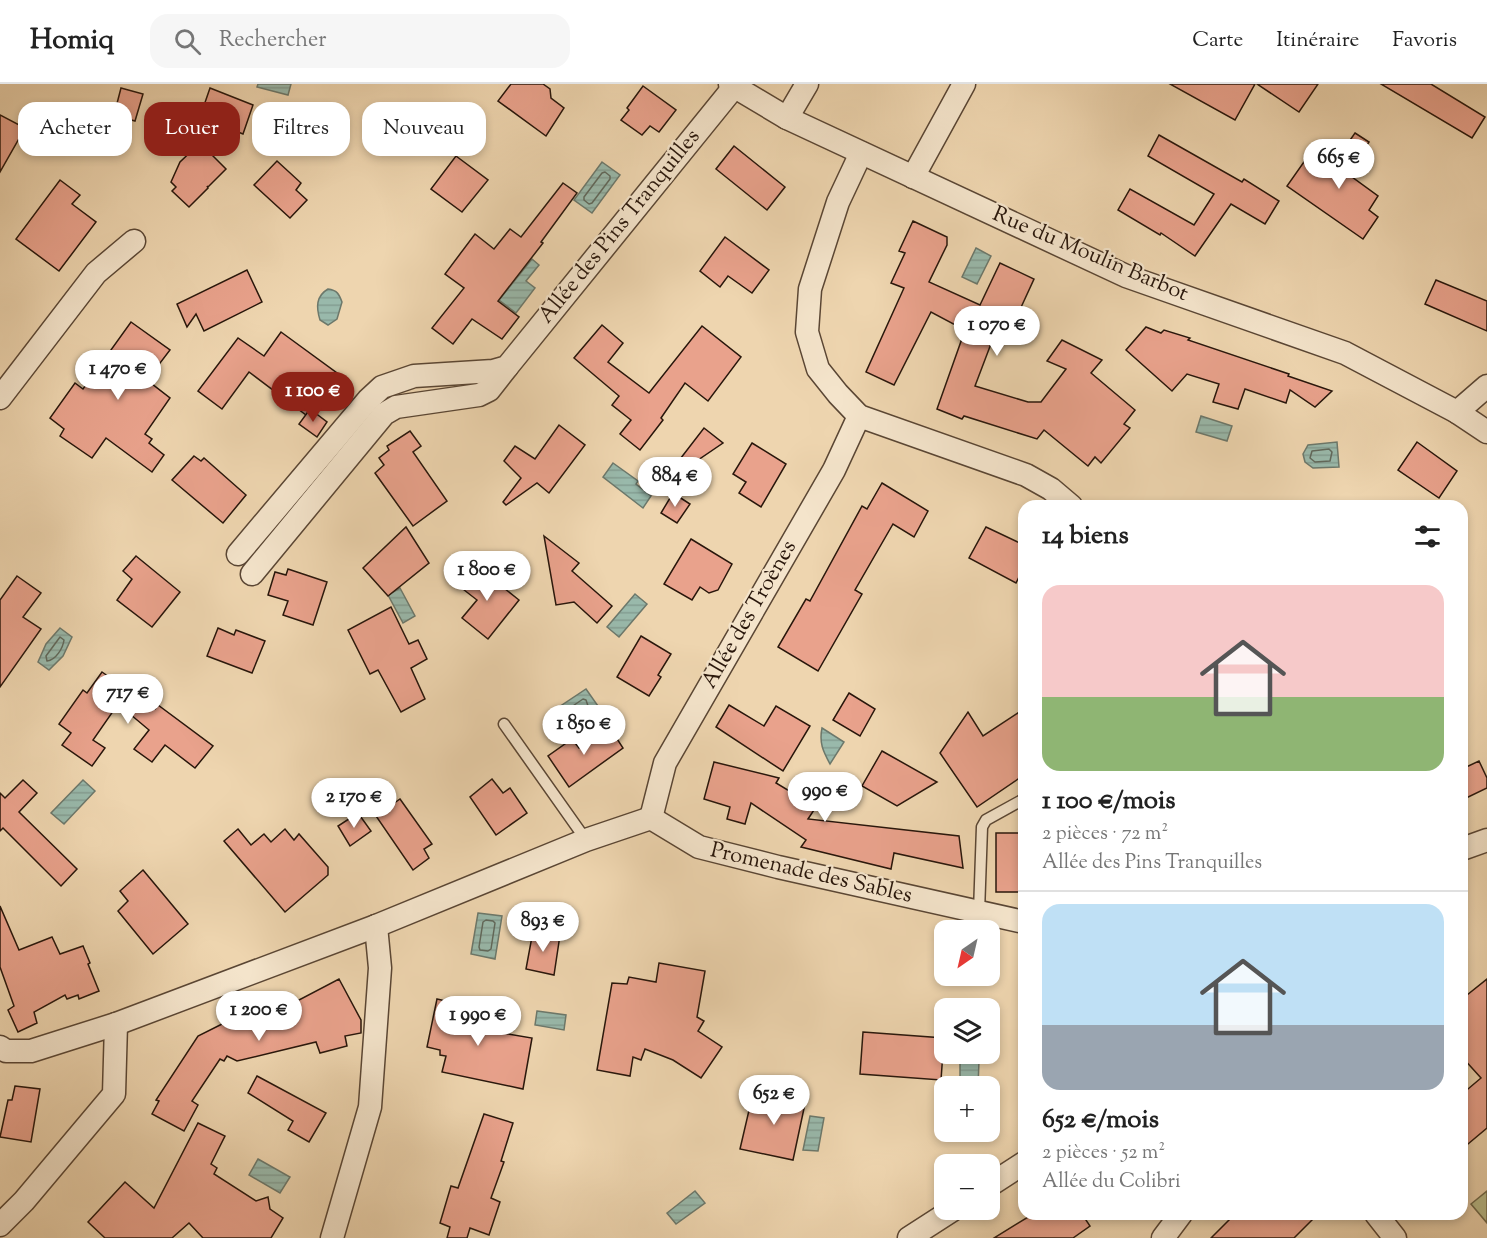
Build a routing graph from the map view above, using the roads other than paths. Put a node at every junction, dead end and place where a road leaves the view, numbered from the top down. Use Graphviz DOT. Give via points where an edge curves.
graph roads {
  1 [pos="807,84"];
  2 [pos="964,84"];
  3 [pos="732,85"];
  4 [pos="787,118"];
  5 [pos="861,153"];
  6 [pos="914,177"];
  7 [pos="134,241"];
  8 [pos="507,367"];
  9 [pos="1487,386"];
  10 [pos="0,398"];
  11 [pos="1457,412"];
  12 [pos="860,416"];
  13 [pos="1487,432"];
  14 [pos="1064,500"];
  15 [pos="238,554"];
  16 [pos="252,574"];
  17 [pos="504,724"];
  18 [pos="1018,802"];
  19 [pos="651,818"];
  20 [pos="586,840"];
  21 [pos="1487,840"];
  22 [pos="1468,847"];
  23 [pos="979,912"];
  24 [pos="1018,920"];
  25 [pos="376,926"];
  26 [pos="116,1024"];
  27 [pos="0,1047"];
  28 [pos="1018,1167"];
  29 [pos="1000,1179"];
  30 [pos="937,1220"];
  31 [pos="1176,1220"];
  32 [pos="1381,1220"];
  33 [pos="0,1225"];
  34 [pos="332,1238"];
  35 [pos="909,1238"];
  36 [pos="1162,1238"];
  37 [pos="1395,1238"];
  1 -- 4 [label="street"];
  2 -- 6 [label="street"];
  3 -- 4 [label="street, Rue du Moulin Barbot"];
  3 -- 8 [label="street, Allée des Pins Tranquilles"];
  4 -- 5 [label="street, Rue du Moulin Barbot"];
  5 -- 6 [label="street, Rue du Moulin Barbot"];
  5 -- 12 [label="street" via="838,202 810,289 807,332 818,369"];
  6 -- 11 [label="street, Rue du Moulin Barbot" via="1126,276 1345,353"];
  7 -- 10 [label="street" via="96,273"];
  8 -- 15 [label="street" via="414,376 382,387"];
  8 -- 16 [label="street, Allée des Pins Tranquilles" via="489,390 479,395 396,407 384,414"];
  9 -- 11 [label="street"];
  11 -- 13 [label="street, Rue du Moulin Barbot"];
  12 -- 14 [label="street" via="1026,475"];
  12 -- 19 [label="street, Allée des Troènes" via="834,470 665,763"];
  17 -- 20 [label="lane"];
  18 -- 23 [label="lane" via="986,820 982,827"];
  19 -- 20 [label="street"];
  19 -- 23 [label="street, Promenade des Sables" via="699,847"];
  20 -- 25 [label="street"];
  21 -- 22 [label="street"];
  23 -- 24 [label="street, Promenade des Sables"];
  25 -- 26 [label="street"];
  25 -- 34 [label="street" via="380,968 369,1107"];
  26 -- 27 [label="street" via="31,1051 6,1051"];
  26 -- 33 [label="street" via="114,1094"];
  28 -- 29 [label="street"];
  30 -- 35 [label="street"];
  31 -- 36 [label="street"];
  32 -- 37 [label="street"];
}
